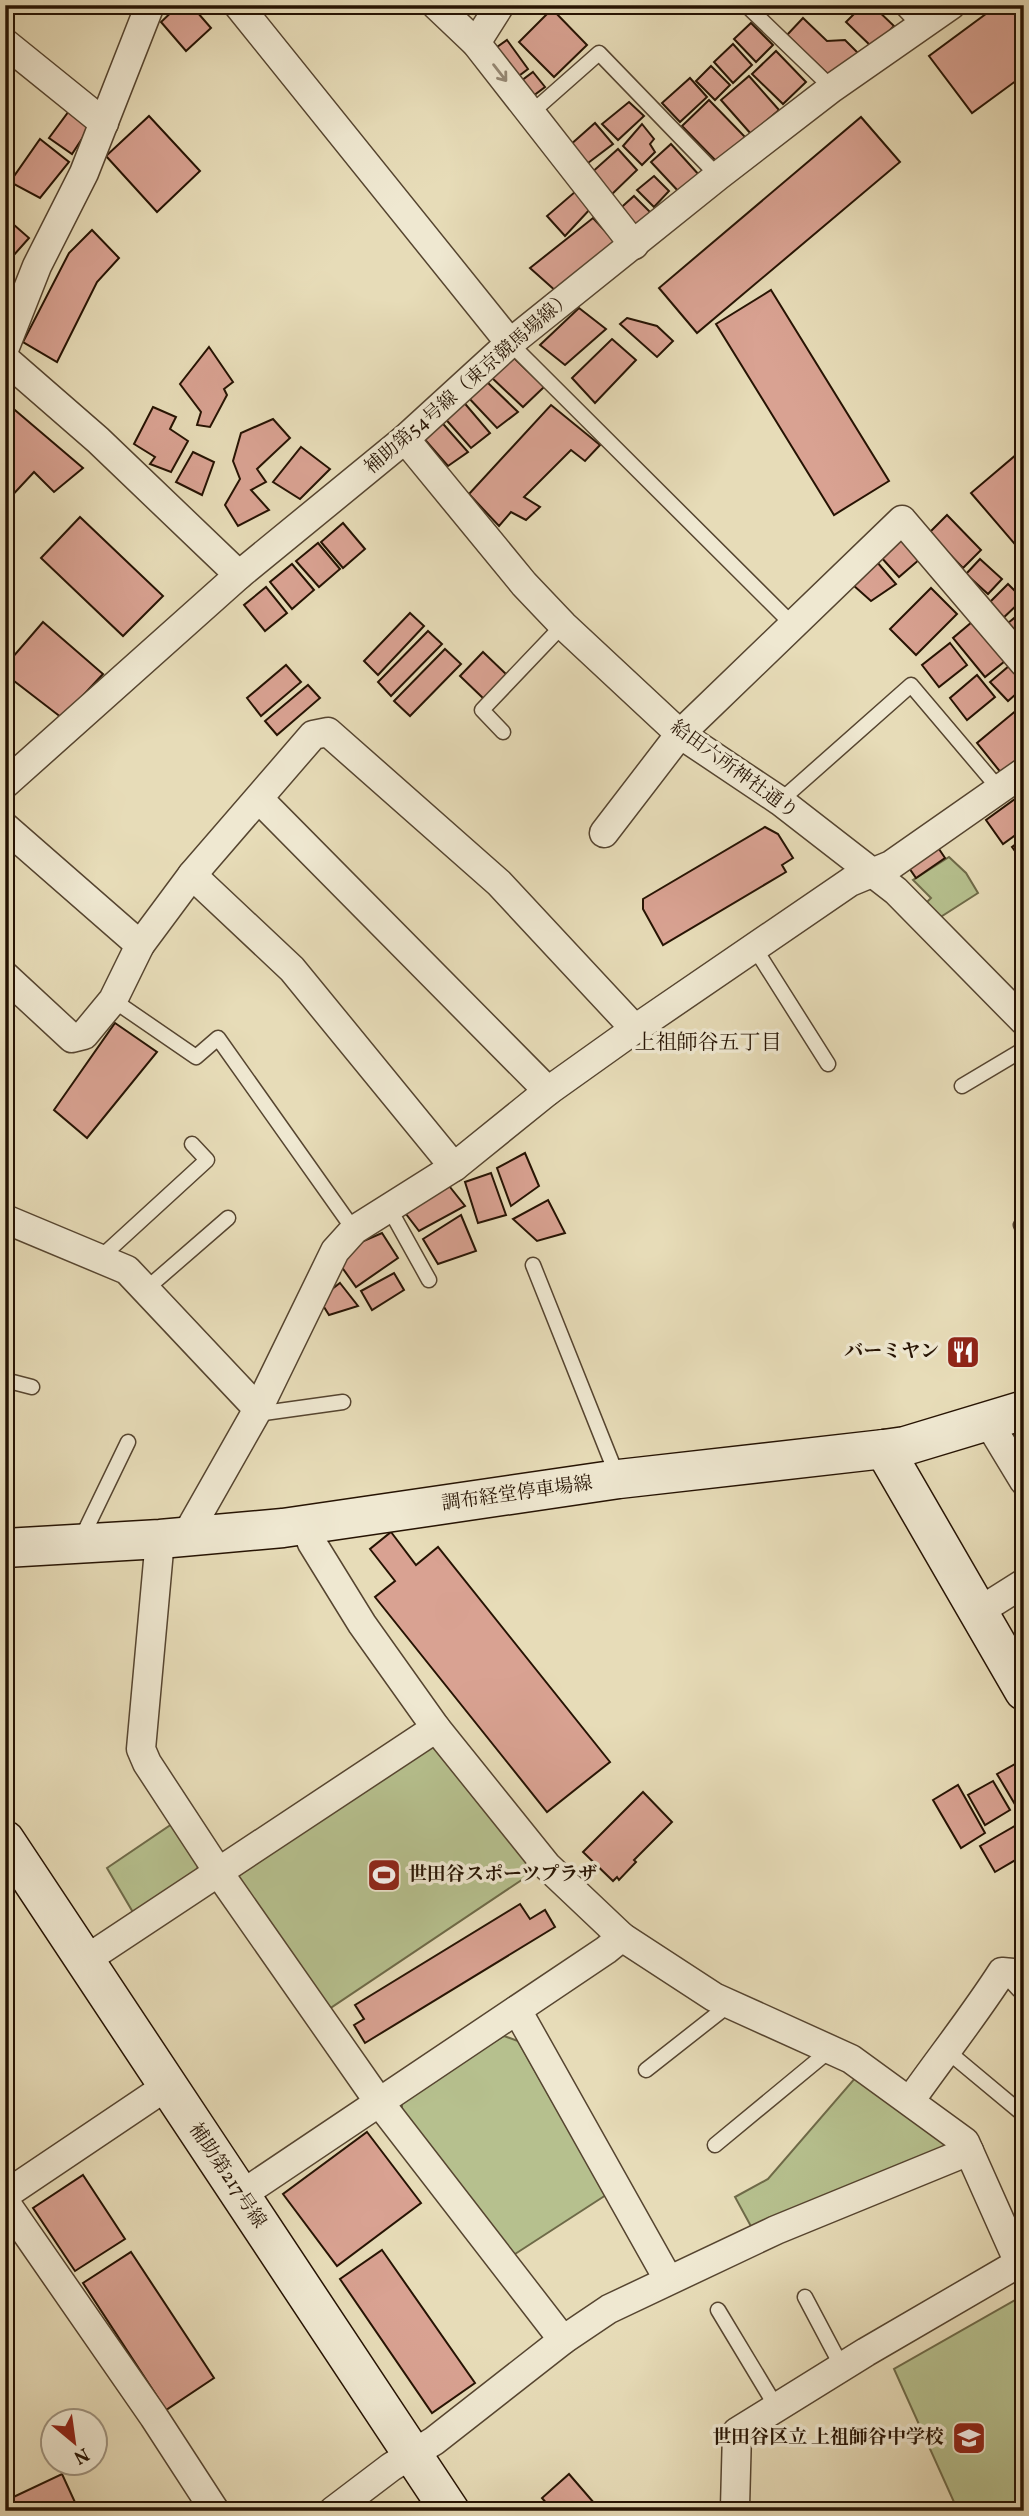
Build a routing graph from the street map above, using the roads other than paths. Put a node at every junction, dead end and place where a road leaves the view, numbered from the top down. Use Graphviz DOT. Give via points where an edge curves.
graph roads {
  1 [pos="238,5"];
  2 [pos="436,5"];
  3 [pos="500,5"];
  4 [pos="746,5"];
  5 [pos="900,5"];
  6 [pos="951,5"];
  7 [pos="144,9"];
  8 [pos="920,26"];
  9 [pos="5,43"];
  10 [pos="477,43"];
  11 [pos="832,88"];
  12 [pos="531,113"];
  13 [pos="104,123"];
  14 [pos="718,176"];
  15 [pos="634,245"];
  16 [pos="510,343"];
  17 [pos="5,347"];
  18 [pos="5,359"];
  19 [pos="405,439"];
  20 [pos="239,575"];
  21 [pos="563,625"];
  22 [pos="794,626"];
  23 [pos="1024,663"];
  24 [pos="503,732"];
  25 [pos="680,734"];
  26 [pos="1017,778"];
  27 [pos="5,784"];
  28 [pos="259,799"];
  29 [pos="780,801"];
  30 [pos="5,827"];
  31 [pos="604,833"];
  32 [pos="873,872"];
  33 [pos="192,875"];
  34 [pos="140,945"];
  35 [pos="754,947"];
  36 [pos="5,976"];
  37 [pos="113,1000"];
  38 [pos="1021,1012"];
  39 [pos="635,1029"];
  40 [pos="1024,1049"];
  41 [pos="828,1064"];
  42 [pos="962,1086"];
  43 [pos="548,1091"];
  44 [pos="192,1144"];
  45 [pos="454,1167"];
  46 [pos="389,1208"];
  47 [pos="228,1218"];
  48 [pos="5,1219"];
  49 [pos="354,1230"];
  50 [pos="100,1258"];
  51 [pos="533,1265"];
  52 [pos="429,1280"];
  53 [pos="145,1290"];
  54 [pos="5,1380"];
  55 [pos="32,1387"];
  56 [pos="342,1402"];
  57 [pos="258,1409"];
  58 [pos="1024,1410"];
  59 [pos="987,1420"];
  60 [pos="128,1442"];
  61 [pos="884,1449"];
  62 [pos="619,1479"];
  63 [pos="1024,1481"];
  64 [pos="305,1525"];
  65 [pos="175,1538"];
  66 [pos="84,1544"];
  67 [pos="5,1548"];
  68 [pos="1024,1583"];
  69 [pos="978,1612"];
  70 [pos="1024,1691"];
  71 [pos="436,1728"];
  72 [pos="5,1840"];
  73 [pos="219,1873"];
  74 [pos="622,1937"];
  75 [pos="84,1961"];
  76 [pos="1024,1986"];
  77 [pos="730,2004"];
  78 [pos="517,2010"];
  79 [pos="830,2050"];
  80 [pos="946,2050"];
  81 [pos="646,2070"];
  82 [pos="167,2086"];
  83 [pos="910,2101"];
  84 [pos="379,2102"];
  85 [pos="1024,2115"];
  86 [pos="715,2145"];
  87 [pos="969,2151"];
  88 [pos="5,2195"];
  89 [pos="241,2195"];
  90 [pos="5,2202"];
  91 [pos="1021,2261"];
  92 [pos="668,2280"];
  93 [pos="805,2297"];
  94 [pos="718,2310"];
  95 [pos="563,2340"];
  96 [pos="842,2367"];
  97 [pos="777,2407"];
  98 [pos="412,2454"];
  99 [pos="215,2511"];
  100 [pos="333,2511"];
  101 [pos="450,2511"];
  102 [pos="732,2511"];
  1 -- 16 [label="street"];
  2 -- 10 [label="street"];
  3 -- 10 [label="street"];
  4 -- 11 [label="lane"];
  5 -- 8 [label="lane"];
  6 -- 8 [label="street, 補助第54号線（東京競馬場線）"];
  7 -- 13 [label="street"];
  8 -- 11 [label="street, 補助第54号線（東京競馬場線）"];
  9 -- 13 [label="street"];
  10 -- 12 [label="street, one-way"];
  11 -- 14 [label="street, 補助第54号線（東京競馬場線）"];
  12 -- 14 [label="lane" via="599,53"];
  12 -- 15 [label="street"];
  13 -- 17 [label="street"];
  14 -- 15 [label="street, 補助第54号線（東京競馬場線）"];
  15 -- 16 [label="street, 補助第54号線（東京競馬場線）"];
  16 -- 19 [label="street, 補助第54号線（東京競馬場線）"];
  16 -- 22 [label="lane"];
  18 -- 20 [label="street" via="98,440"];
  19 -- 20 [label="street, 補助第54号線（東京競馬場線）"];
  19 -- 21 [label="street, 給田六所神社通り"];
  20 -- 27 [label="street, 補助第54号線（東京競馬場線）"];
  21 -- 24 [label="lane" via="482,710"];
  21 -- 25 [label="street, 給田六所神社通り"];
  22 -- 23 [label="street" via="902,520"];
  22 -- 25 [label="street"];
  25 -- 29 [label="street, 給田六所神社通り"];
  25 -- 31 [label="street"];
  26 -- 29 [label="lane" via="911,685"];
  26 -- 32 [label="street" via="891,865"];
  28 -- 33 [label="street"];
  28 -- 39 [label="street" via="313,735 328,732 499,883"];
  28 -- 43 [label="street"];
  29 -- 32 [label="street, 給田六所神社通り"];
  30 -- 34 [label="street"];
  32 -- 35 [label="street" via="850,881"];
  32 -- 38 [label="street, 給田六所神社通り"];
  33 -- 34 [label="street"];
  33 -- 45 [label="street" via="292,969"];
  34 -- 37 [label="street"];
  35 -- 39 [label="street"];
  35 -- 41 [label="lane"];
  36 -- 37 [label="street" via="72,1038 85,1035"];
  37 -- 49 [label="lane" via="196,1057 218,1038"];
  39 -- 43 [label="street"];
  40 -- 42 [label="lane"];
  43 -- 45 [label="street"];
  44 -- 50 [label="lane" via="207,1160"];
  45 -- 46 [label="street"];
  46 -- 49 [label="street"];
  46 -- 52 [label="lane"];
  47 -- 53 [label="lane"];
  48 -- 50 [label="street"];
  49 -- 57 [label="street" via="335,1251"];
  50 -- 53 [label="street" via="127,1270"];
  51 -- 62 [label="lane"];
  53 -- 57 [label="street"];
  54 -- 55 [label="lane"];
  56 -- 57 [label="lane" via="264,1413"];
  57 -- 65 [label="street" via="190,1529"];
  58 -- 59 [label="street, 調布経堂停車場線"];
  59 -- 61 [label="street, 調布経堂停車場線"];
  59 -- 63 [label="street"];
  60 -- 66 [label="lane" via="83,1533"];
  61 -- 62 [label="street, 調布経堂停車場線"];
  61 -- 69 [label="street"];
  62 -- 64 [label="street, 調布経堂停車場線"];
  64 -- 65 [label="street, 調布経堂停車場線"];
  64 -- 71 [label="street" via="362,1624"];
  65 -- 66 [label="street, 調布経堂停車場線"];
  65 -- 73 [label="street" via="141,1749"];
  66 -- 67 [label="street, 調布経堂停車場線"];
  68 -- 69 [label="street"];
  69 -- 70 [label="street"];
  71 -- 73 [label="street"];
  71 -- 74 [label="street" via="547,1866"];
  72 -- 75 [label="street, 補助第217号線"];
  73 -- 75 [label="street"];
  73 -- 84 [label="street"];
  74 -- 77 [label="street"];
  74 -- 78 [label="street"];
  75 -- 82 [label="street, 補助第217号線"];
  76 -- 80 [label="street" via="1013,1973 1002,1972"];
  77 -- 79 [label="street"];
  77 -- 81 [label="lane"];
  78 -- 84 [label="street"];
  78 -- 92 [label="street"];
  79 -- 83 [label="street"];
  79 -- 86 [label="lane"];
  80 -- 83 [label="street"];
  80 -- 85 [label="lane"];
  82 -- 88 [label="street"];
  82 -- 89 [label="street, 補助第217号線"];
  83 -- 87 [label="street" via="965,2142"];
  84 -- 89 [label="street"];
  84 -- 95 [label="street"];
  87 -- 91 [label="street"];
  87 -- 92 [label="street"];
  89 -- 98 [label="street, 補助第217号線"];
  90 -- 99 [label="street"];
  91 -- 96 [label="street"];
  92 -- 95 [label="street" via="609,2308"];
  93 -- 96 [label="lane"];
  94 -- 97 [label="lane"];
  95 -- 98 [label="street"];
  96 -- 97 [label="street"];
  97 -- 102 [label="street" via="737,2432"];
  98 -- 100 [label="street"];
  98 -- 101 [label="street, 補助第217号線"];
}
